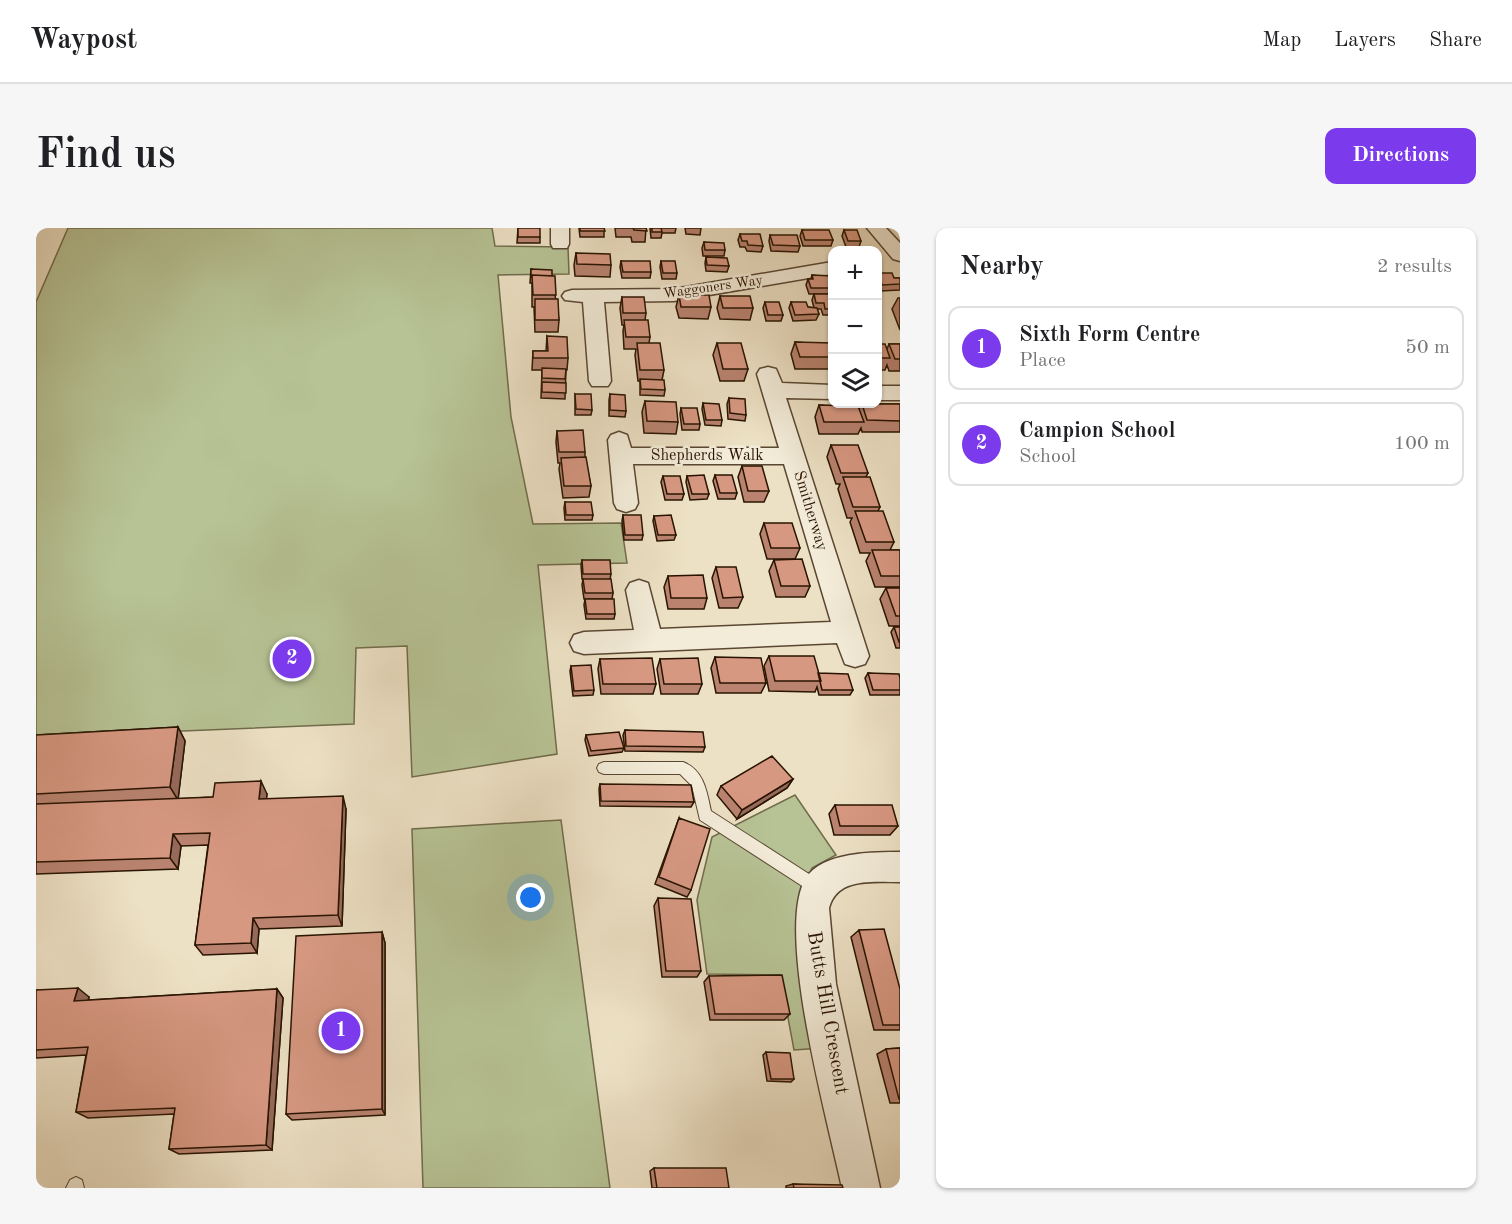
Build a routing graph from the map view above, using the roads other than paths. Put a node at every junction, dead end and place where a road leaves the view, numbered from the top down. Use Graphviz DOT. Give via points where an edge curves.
graph roads {
  1 [pos="876,228"];
  2 [pos="900,256"];
  3 [pos="882,260"];
  4 [pos="828,269"];
  5 [pos="600,381"];
  6 [pos="828,391"];
  7 [pos="882,393"];
  8 [pos="900,393"];
  9 [pos="793,456"];
  10 [pos="626,503"];
  11 [pos="639,590"];
  12 [pos="649,639"];
  13 [pos="584,643"];
  14 [pos="604,768"];
  15 [pos="900,867"];
  16 [pos="818,888"];
  17 [pos="861,1188"];
  1 -- 2 [label="street"];
  2 -- 3 [label="street"];
  4 -- 5 [label="street, Waggoners Way" via="674,295 582,296"];
  6 -- 9 [label="street, Smitherway" via="770,382"];
  7 -- 8 [label="street"];
  9 -- 10 [label="street, Shepherds Walk" via="620,448"];
  9 -- 12 [label="street, Smitherway" via="850,644"];
  11 -- 12 [label="street"];
  12 -- 13 [label="street, Smitherway"];
  14 -- 16 [label="lane" via="683,768 698,783 705,815"];
  15 -- 16 [label="street" via="850,870"];
  16 -- 17 [label="street, Butts Hill Crescent" via="811,912 815,969"];
}
